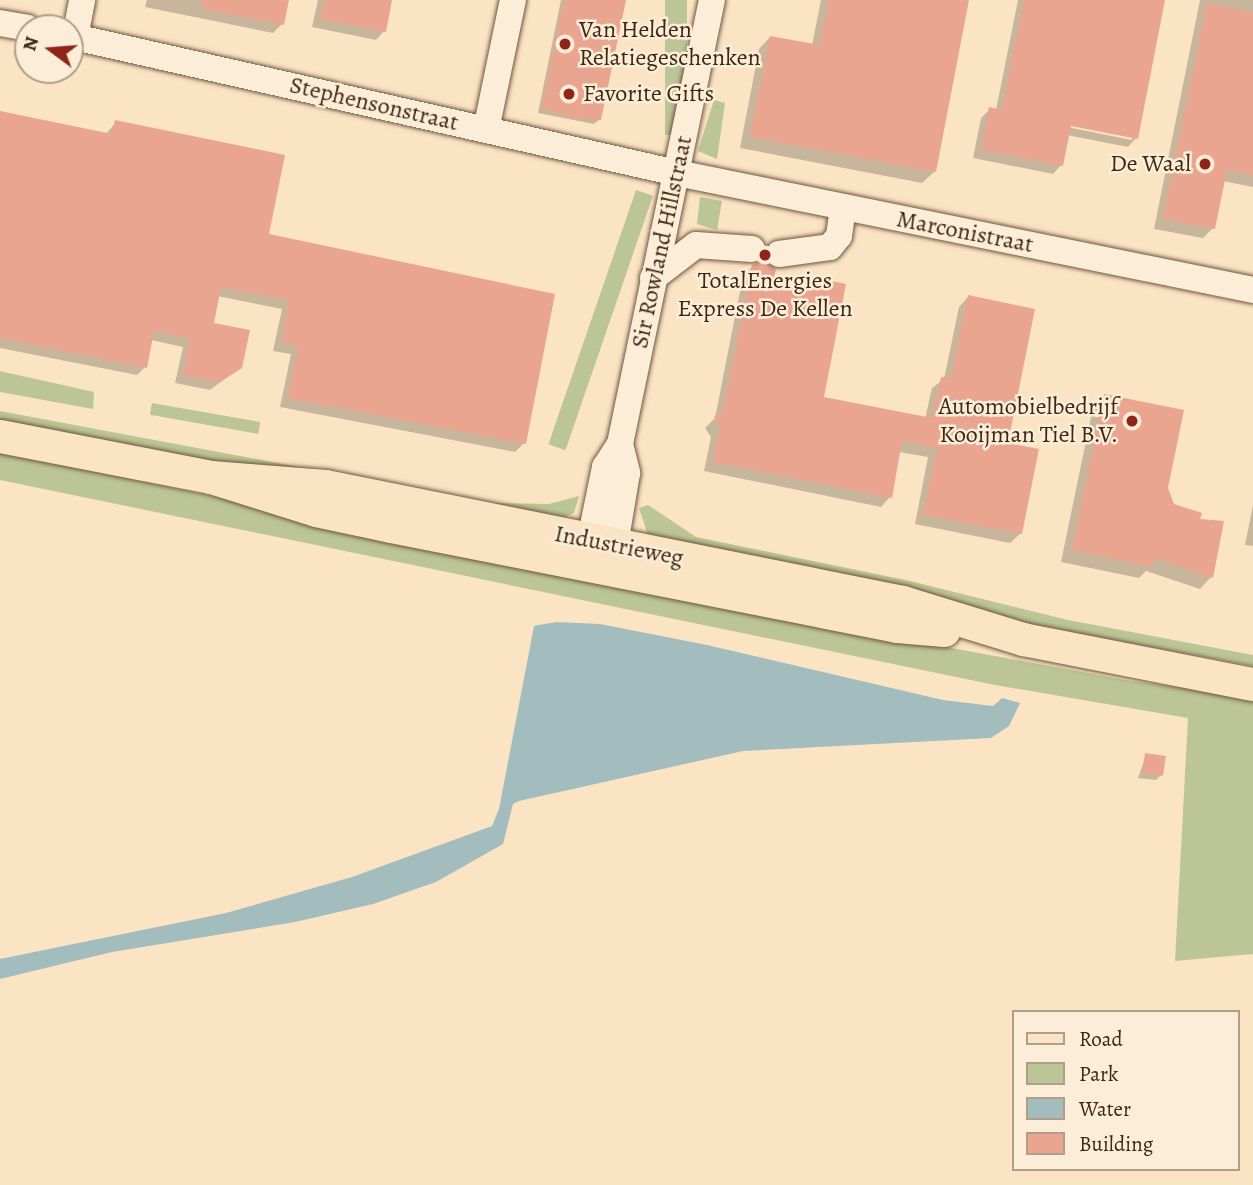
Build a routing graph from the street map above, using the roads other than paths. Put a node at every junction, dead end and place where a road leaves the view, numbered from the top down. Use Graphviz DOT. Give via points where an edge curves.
graph roads {
  1 [pos="513,0"];
  2 [pos="712,0"];
  3 [pos="84,40"];
  4 [pos="486,130"];
  5 [pos="677,173"];
  6 [pos="843,207"];
  7 [pos="752,249"];
  8 [pos="779,254"];
  9 [pos="653,278"];
  10 [pos="1253,290"];
  11 [pos="0,436"];
  12 [pos="600,550"];
  13 [pos="1253,684"];
  1 -- 4 [label="street"];
  2 -- 5 [label="street, Sir Rowland Hillstraat"];
  3 -- 4 [label="street, Stephensonstraat"];
  4 -- 5 [label="street, Stephensonstraat"];
  5 -- 6 [label="street, Marconistraat"];
  5 -- 9 [label="street, Sir Rowland Hillstraat"];
  6 -- 8 [label="street" via="839,236 830,247"];
  6 -- 10 [label="street, Marconistraat"];
  7 -- 9 [label="street" via="696,245"];
  9 -- 12 [label="street, Sir Rowland Hillstraat" via="620,444 627,473"];
  11 -- 12 [label="main road, Industrieweg" via="211,477 325,486"];
  12 -- 13 [label="main road, Industrieweg" via="897,626 1023,639"];
}
